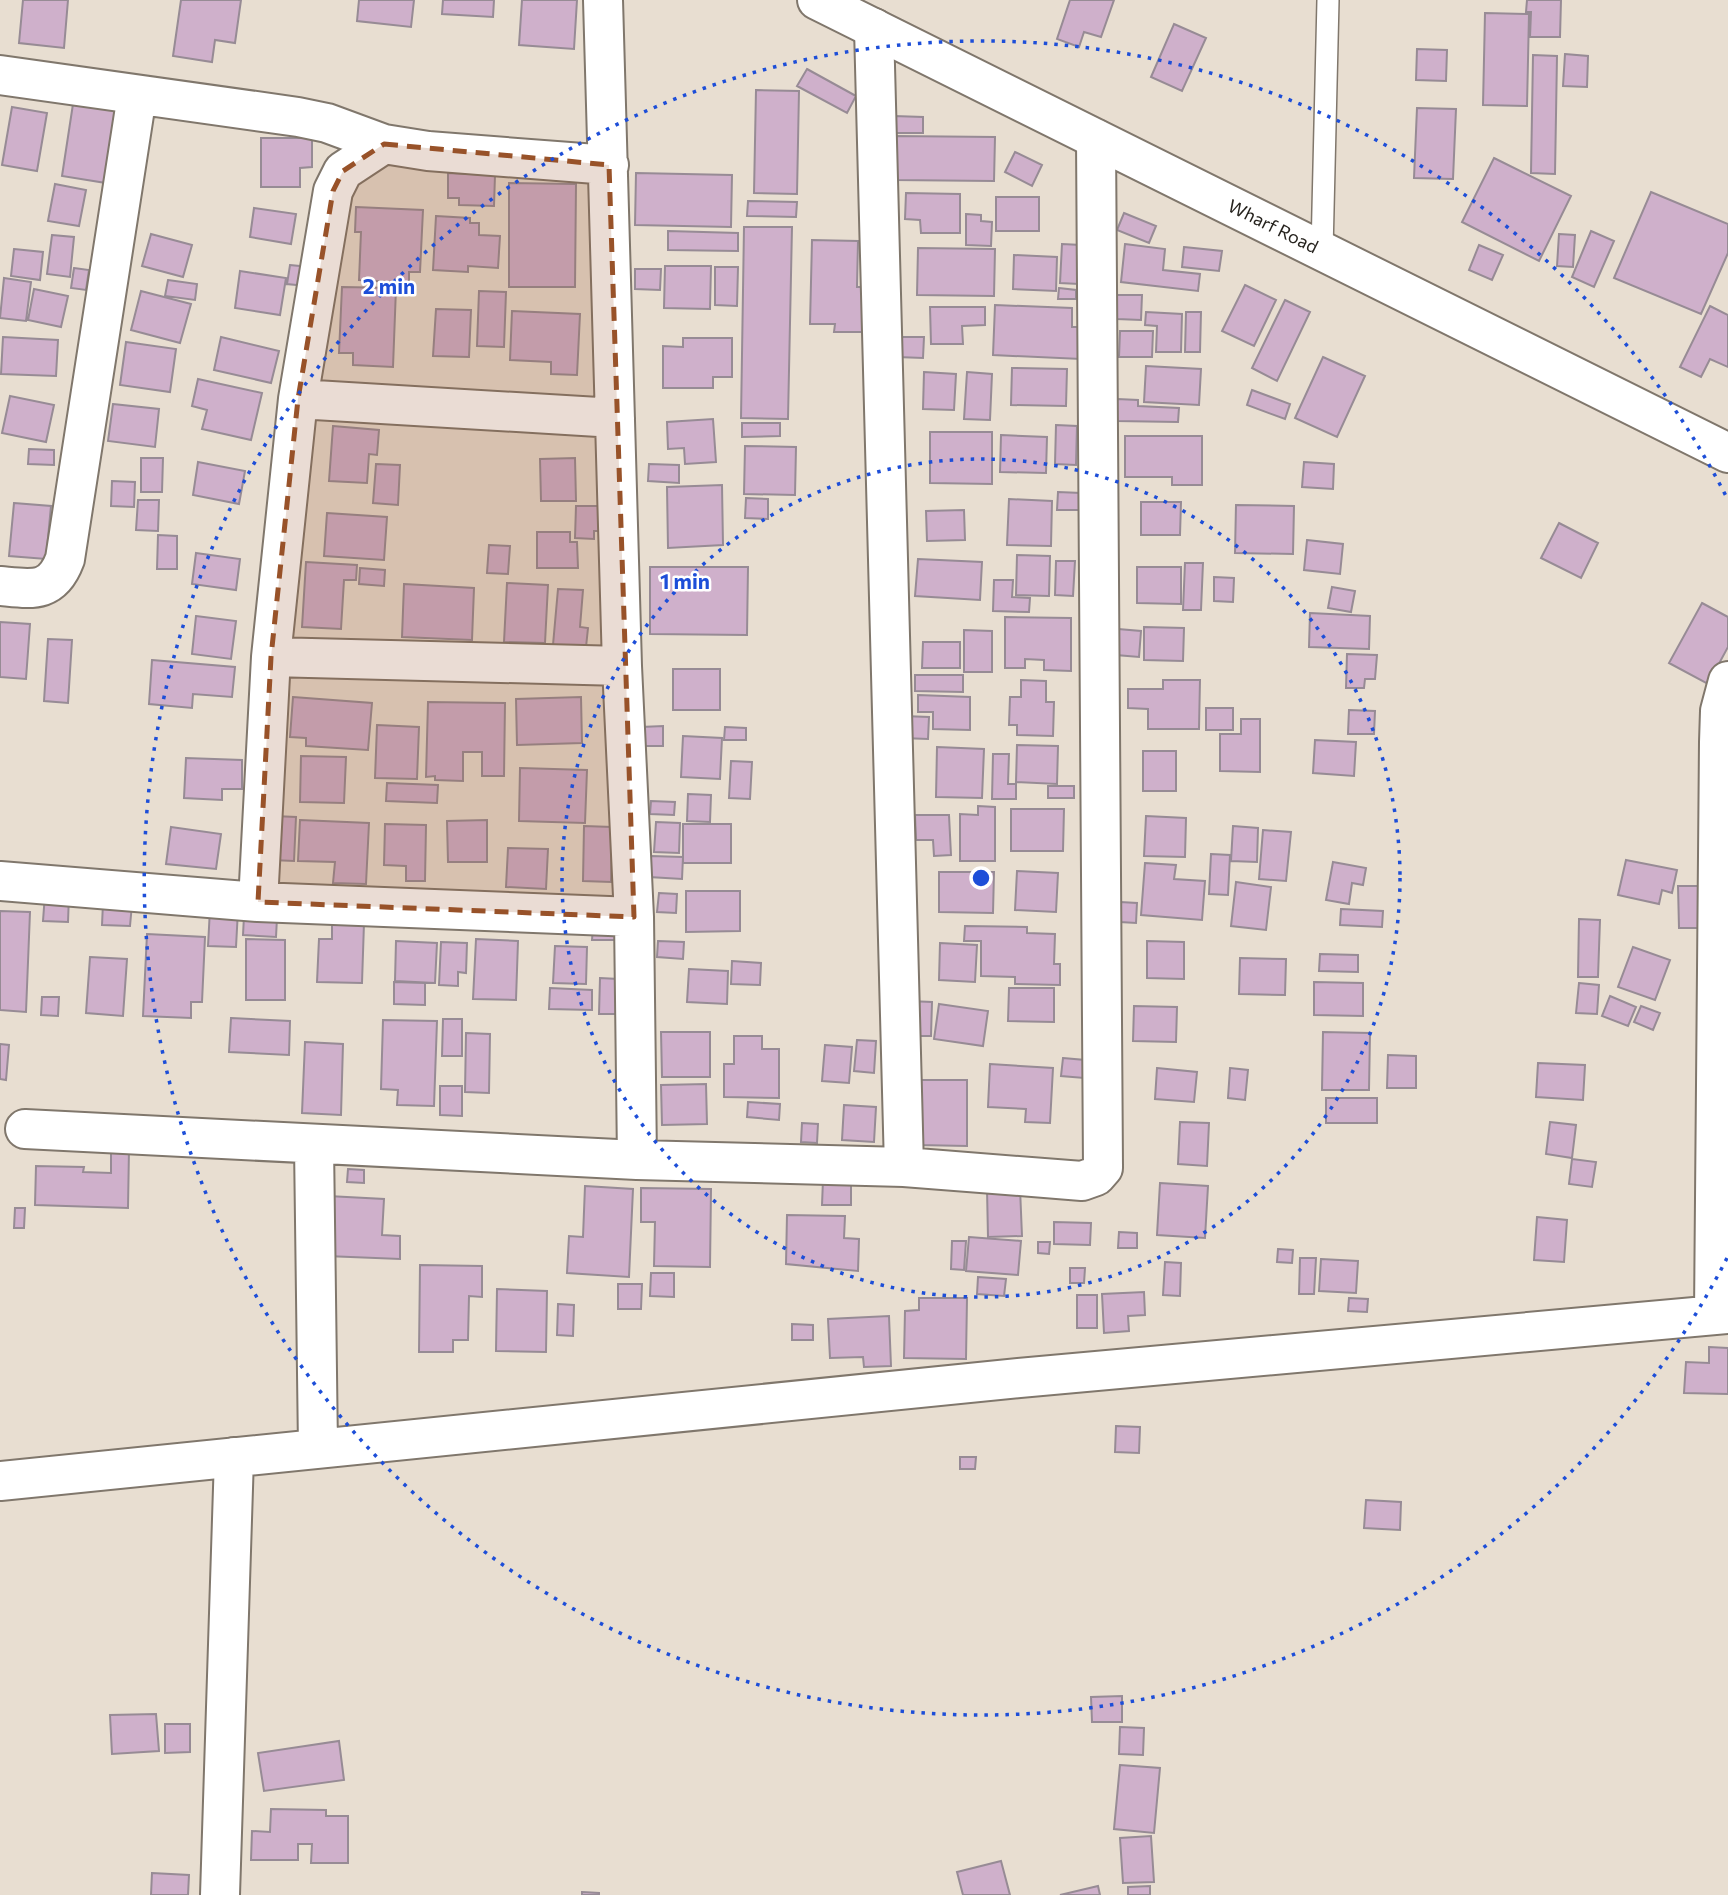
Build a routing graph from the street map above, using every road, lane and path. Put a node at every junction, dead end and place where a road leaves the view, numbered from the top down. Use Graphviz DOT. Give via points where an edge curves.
graph roads {
  1 [pos="603,0"];
  2 [pos="817,0"];
  3 [pos="1328,0"];
  4 [pos="874,28"];
  5 [pos="0,75"];
  6 [pos="137,95"];
  7 [pos="1096,139"];
  8 [pos="384,144"];
  9 [pos="609,165"];
  10 [pos="1322,251"];
  11 [pos="298,399"];
  12 [pos="615,418"];
  13 [pos="1728,453"];
  14 [pos="0,586"];
  15 [pos="271,657"];
  16 [pos="622,666"];
  17 [pos="1728,681"];
  18 [pos="0,881"];
  19 [pos="258,902"];
  20 [pos="634,917"];
  21 [pos="25,1129"];
  22 [pos="314,1145"];
  23 [pos="637,1160"];
  24 [pos="904,1167"];
  25 [pos="1721,1314"];
  26 [pos="318,1448"];
  27 [pos="234,1457"];
  28 [pos="0,1481"];
  29 [pos="220,1895"];
  1 -- 9 [label="street"];
  2 -- 4 [label="street, Wharf Road"];
  3 -- 10 [label="lane"];
  4 -- 7 [label="street, Wharf Road"];
  4 -- 24 [label="street"];
  5 -- 6 [label="street"];
  6 -- 8 [label="street" via="327,123"];
  6 -- 14 [label="street" via="65,559 60,574 48,585 32,589"];
  7 -- 10 [label="street, Wharf Road"];
  7 -- 24 [label="street" via="1103,1168 1096,1177 1082,1181"];
  8 -- 9 [label="street"];
  8 -- 11 [label="street" via="343,171 333,191"];
  9 -- 12 [label="street"];
  10 -- 13 [label="street, Wharf Road"];
  11 -- 12 [label="street"];
  11 -- 15 [label="street"];
  12 -- 16 [label="street"];
  15 -- 16 [label="street"];
  15 -- 19 [label="street"];
  16 -- 20 [label="street"];
  17 -- 25 [label="street" via="1720,711 1719,742"];
  18 -- 19 [label="street"];
  19 -- 20 [label="street"];
  20 -- 23 [label="street"];
  21 -- 22 [label="street"];
  22 -- 23 [label="street"];
  22 -- 26 [label="street"];
  23 -- 24 [label="street"];
  25 -- 26 [label="street"];
  26 -- 27 [label="street"];
  27 -- 28 [label="street"];
  27 -- 29 [label="street"];
}
